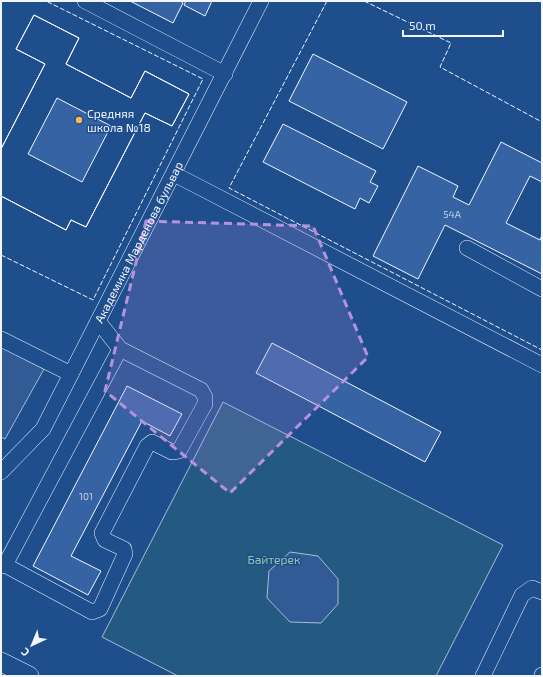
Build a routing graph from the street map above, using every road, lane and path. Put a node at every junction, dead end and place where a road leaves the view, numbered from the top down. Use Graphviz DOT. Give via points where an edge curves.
graph roads {
  1 [pos="85,1"];
  2 [pos="261,1"];
  3 [pos="224,74"];
  4 [pos="174,174"];
  5 [pos="467,248"];
  6 [pos="542,289"];
  7 [pos="98,321"];
  8 [pos="1,339"];
  9 [pos="120,349"];
  10 [pos="542,365"];
  11 [pos="71,374"];
  12 [pos="1,472"];
  13 [pos="3,566"];
  14 [pos="542,592"];
  15 [pos="1,662"];
  16 [pos="29,676"];
  17 [pos="482,676"];
  1 -- 3 [label="street"];
  2 -- 3 [label="street, Академика Марденова бульвар"];
  3 -- 4 [label="street, Академика Марденова бульвар"];
  4 -- 7 [label="street, Академика Марденова бульвар"];
  4 -- 10 [label="street"];
  5 -- 6 [label="street"];
  7 -- 9 [label="street"];
  7 -- 11 [label="street, Академика Марденова бульвар"];
  8 -- 11 [label="street"];
  9 -- 13 [label="street"];
  9 -- 13 [label="street" via="201,390 205,404 179,451 172,452 152,442 147,446 102,533 106,540 124,549 125,554 100,608 92,612"];
  11 -- 12 [label="street, Академика Марденова бульвар" via="43,429"];
  14 -- 17 [label="street" via="532,588 522,595"];
  15 -- 16 [label="main road"];
}
